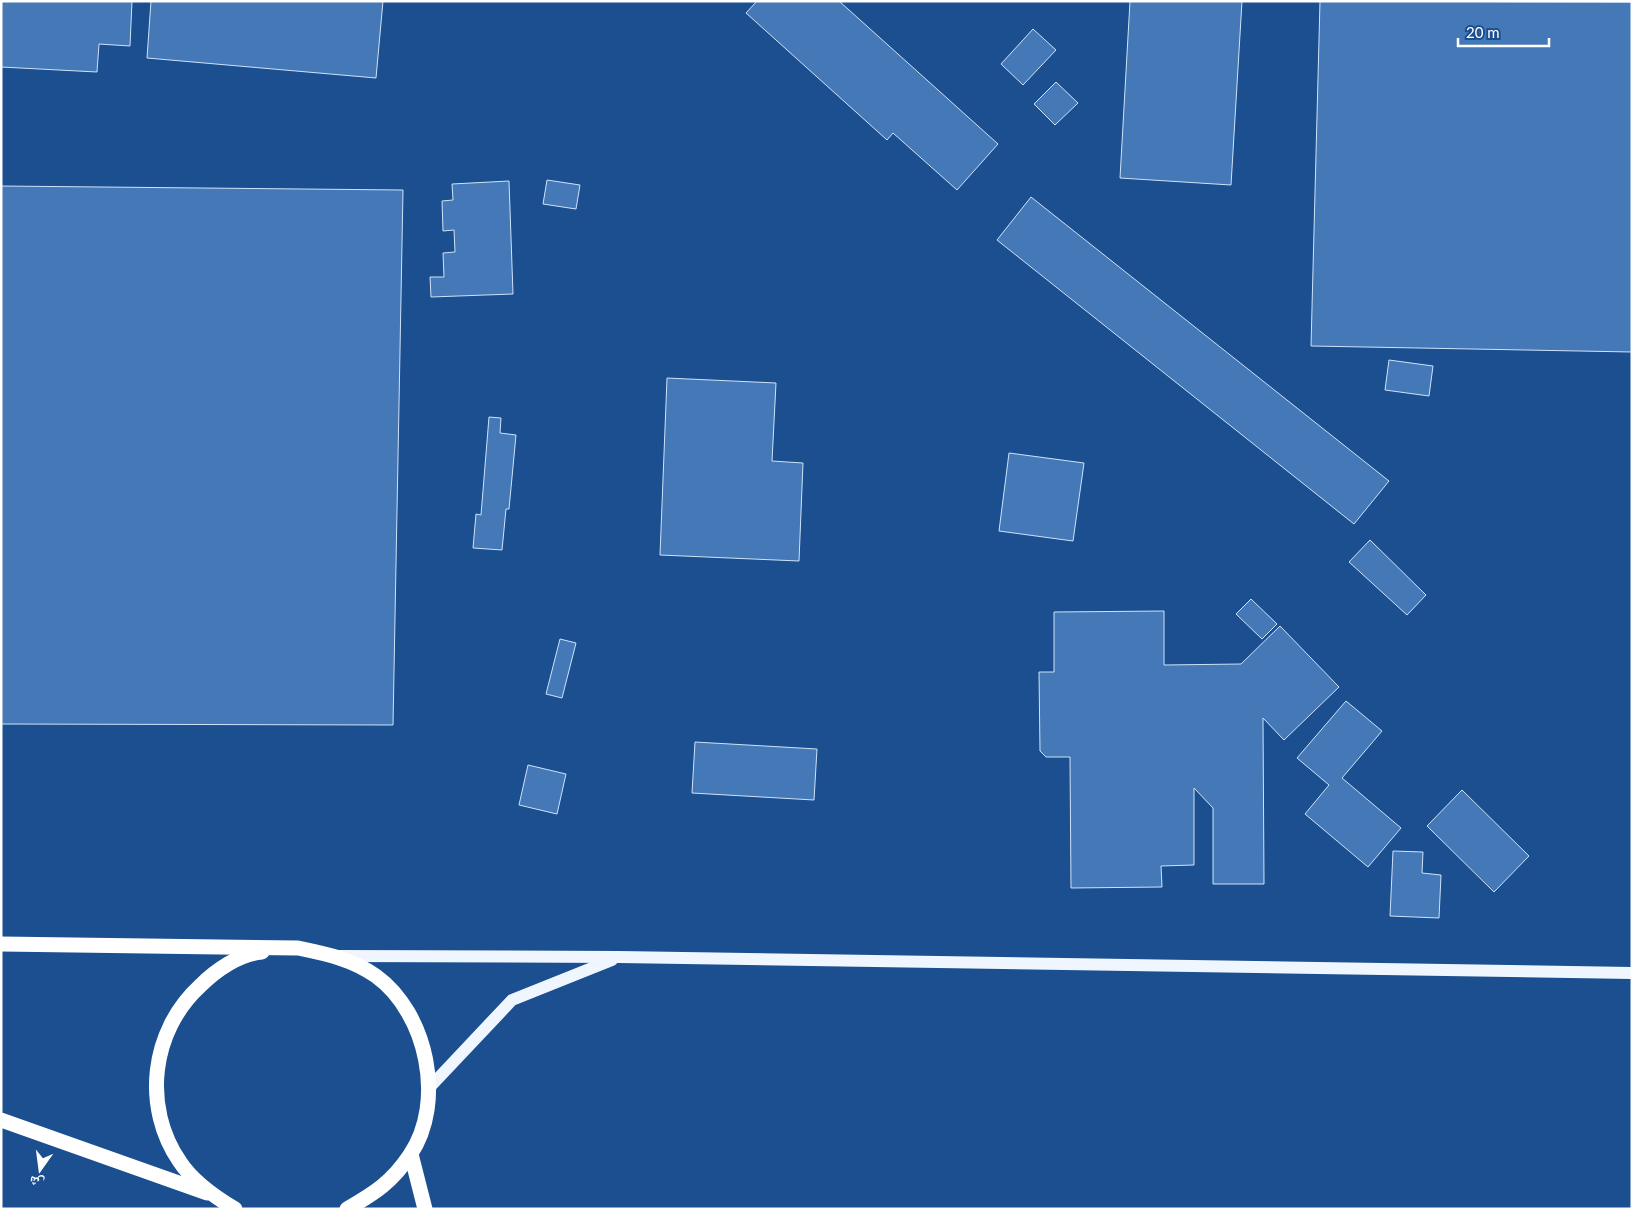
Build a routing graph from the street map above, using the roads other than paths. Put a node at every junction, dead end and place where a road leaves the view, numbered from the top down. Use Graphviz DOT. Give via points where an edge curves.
graph roads {
  1 [pos="1,944"];
  2 [pos="298,948"];
  3 [pos="340,956"];
  4 [pos="619,957"];
  5 [pos="1632,973"];
  6 [pos="429,1088"];
  7 [pos="1,1120"];
  8 [pos="411,1154"];
  9 [pos="210,1194"];
  10 [pos="235,1209"];
  11 [pos="347,1209"];
  12 [pos="425,1209"];
  1 -- 2 [label="highway"];
  2 -- 3 [label="highway"];
  2 -- 9 [label="highway" via="255,952 216,971 184,1000 163,1039 155,1081 161,1124 180,1163"];
  3 -- 4 [label="main road"];
  3 -- 6 [label="highway" via="377,977 406,1008 424,1046"];
  4 -- 5 [label="main road"];
  4 -- 6 [label="main road" via="512,1000"];
  6 -- 8 [label="highway" via="424,1122"];
  7 -- 9 [label="highway"];
  8 -- 11 [label="highway" via="381,1189"];
  8 -- 12 [label="highway"];
  9 -- 10 [label="highway"];
}
